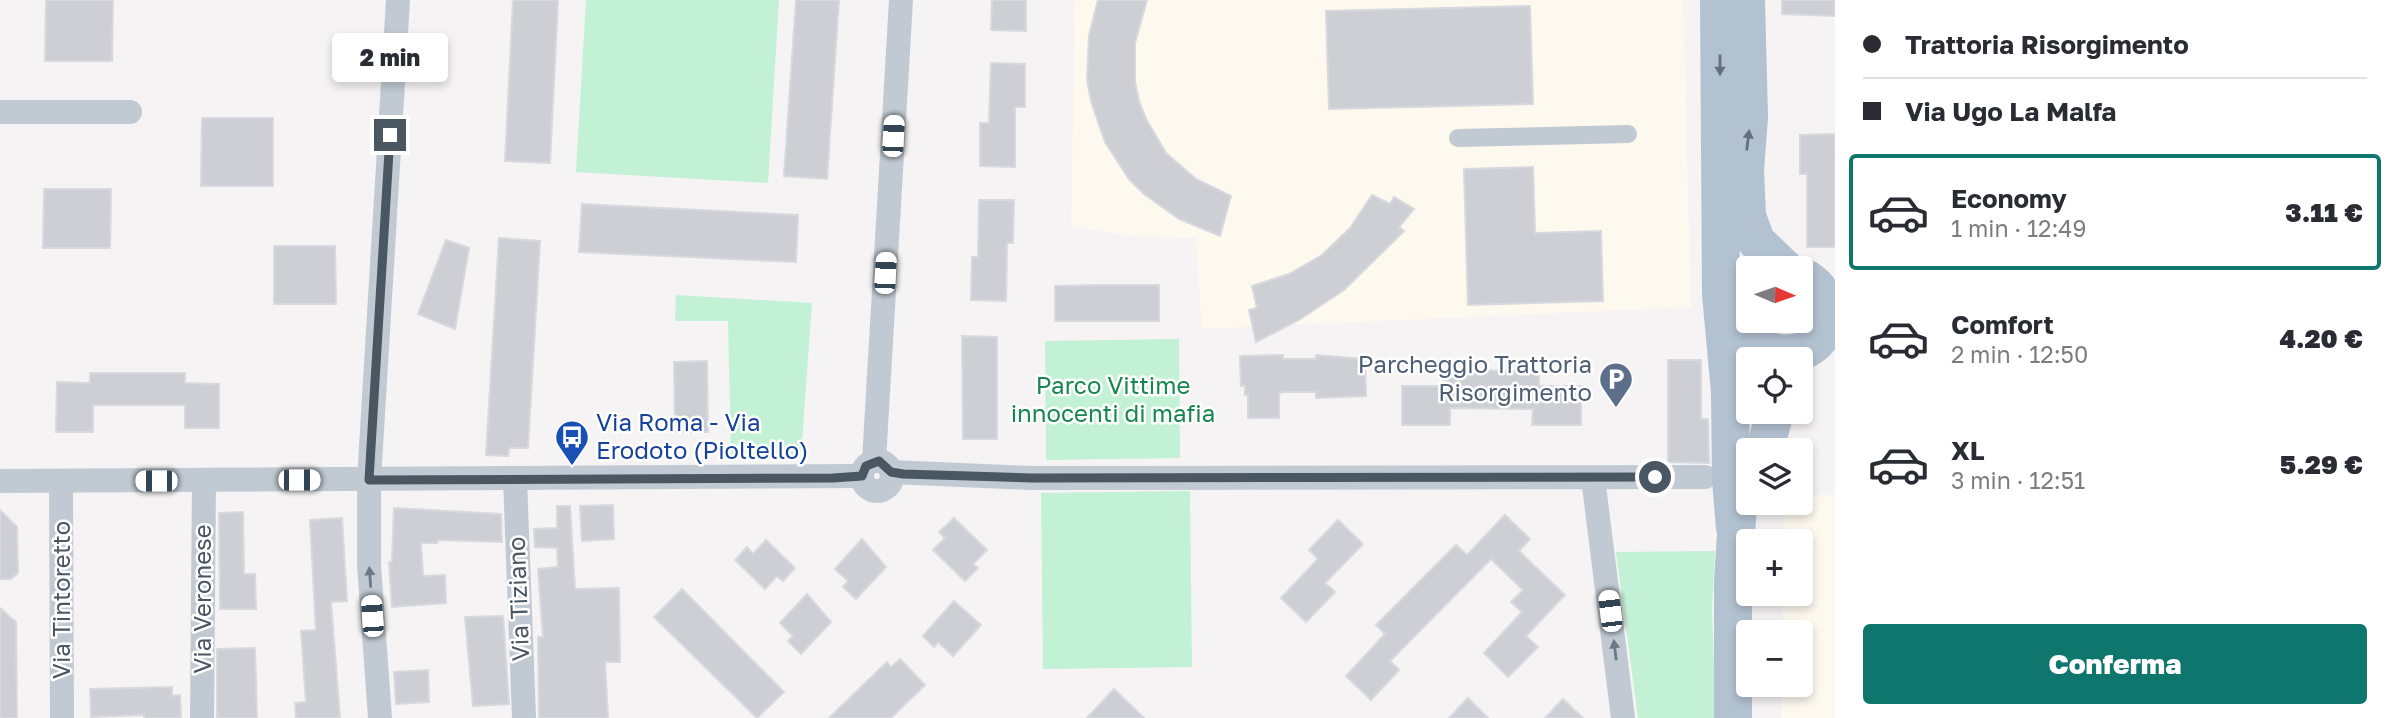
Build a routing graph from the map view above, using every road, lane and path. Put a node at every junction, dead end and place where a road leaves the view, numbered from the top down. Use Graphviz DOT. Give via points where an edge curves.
graph roads {
  1 [pos="398,0"];
  2 [pos="901,0"];
  3 [pos="1719,0"];
  4 [pos="1746,0"];
  5 [pos="0,112"];
  6 [pos="130,112"];
  7 [pos="1628,134"];
  8 [pos="1458,138"];
  9 [pos="1720,143"];
  10 [pos="1743,256"];
  11 [pos="1772,256"];
  12 [pos="1813,286"];
  13 [pos="1811,347"];
  14 [pos="1748,424"];
  15 [pos="876,470"];
  16 [pos="1705,477"];
  17 [pos="1594,478"];
  18 [pos="515,479"];
  19 [pos="204,480"];
  20 [pos="369,480"];
  21 [pos="0,481"];
  22 [pos="61,481"];
  23 [pos="1750,524"];
  24 [pos="1755,697"];
  25 [pos="62,718"];
  26 [pos="202,718"];
  27 [pos="380,718"];
  28 [pos="524,718"];
  29 [pos="1623,718"];
  30 [pos="1733,718"];
  31 [pos="1756,718"];
  1 -- 20 [label="street"];
  2 -- 15 [label="street"];
  3 -- 9 [label="main road, one-way"];
  11 -- 4 [label="main road, one-way" via="1756,241 1747,216"];
  5 -- 6 [label="street"];
  7 -- 8 [label="street"];
  9 -- 10 [label="main road"];
  9 -- 23 [label="main road" via="1721,293 1730,392 1730,471"];
  12 -- 13 [label="main road" via="1827,313 1822,333"];
  14 -- 23 [label="main road"];
  15 -- 17 [label="street" via="1032,478"];
  15 -- 18 [label="street"];
  16 -- 17 [label="street"];
  29 -- 17 [label="street, one-way"];
  18 -- 20 [label="street"];
  18 -- 28 [label="street, Via Tiziano"];
  19 -- 20 [label="street"];
  19 -- 22 [label="street"];
  19 -- 26 [label="street, Via Veronese"];
  27 -- 20 [label="street, one-way" via="369,565"];
  21 -- 22 [label="street"];
  22 -- 25 [label="street, Via Tintoretto"];
  23 -- 30 [label="main road"];
  24 -- 31 [label="main road"];
}
